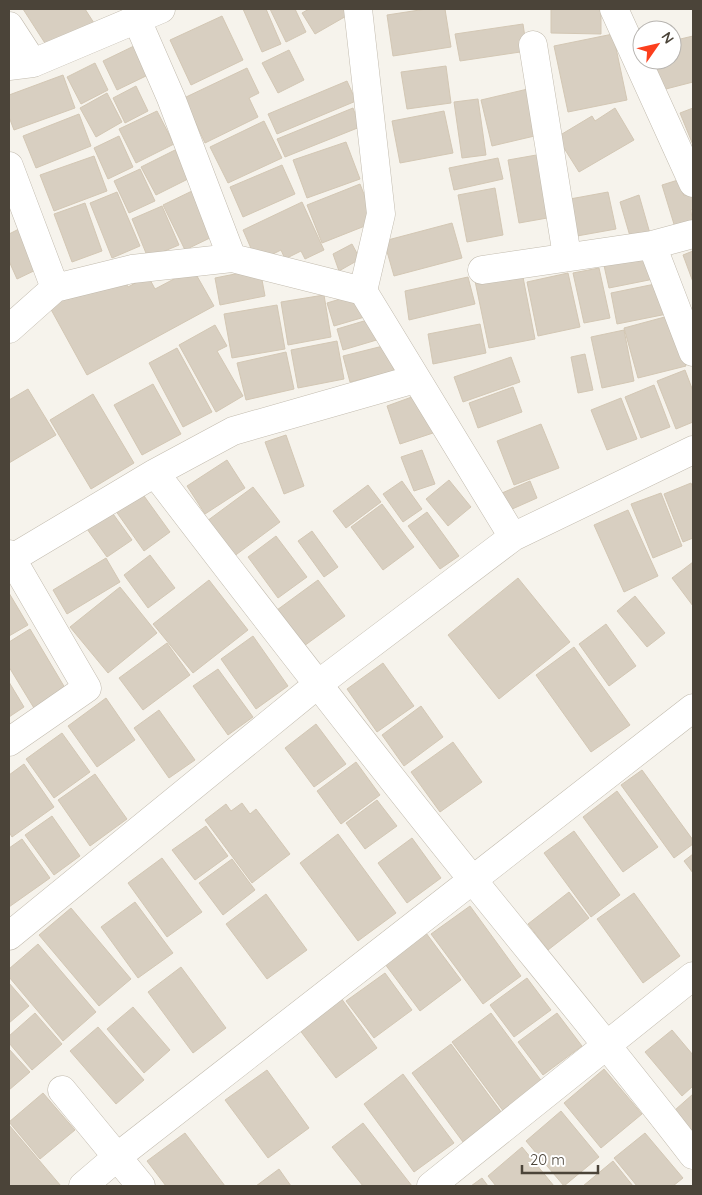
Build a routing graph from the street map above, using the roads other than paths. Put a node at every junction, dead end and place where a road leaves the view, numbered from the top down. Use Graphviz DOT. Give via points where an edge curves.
graph roads {
  1 [pos="161,9"];
  2 [pos="358,9"];
  3 [pos="614,9"];
  4 [pos="137,20"];
  5 [pos="9,26"];
  6 [pos="533,45"];
  7 [pos="21,64"];
  8 [pos="9,166"];
  9 [pos="691,171"];
  10 [pos="693,234"];
  11 [pos="652,245"];
  12 [pos="567,256"];
  13 [pos="232,258"];
  14 [pos="482,270"];
  15 [pos="55,288"];
  16 [pos="363,290"];
  17 [pos="9,329"];
  18 [pos="693,352"];
  19 [pos="415,379"];
  20 [pos="693,450"];
  21 [pos="155,473"];
  22 [pos="513,538"];
  23 [pos="10,556"];
  24 [pos="317,685"];
  25 [pos="693,708"];
  26 [pos="9,742"];
  27 [pos="473,880"];
  28 [pos="9,936"];
  29 [pos="693,976"];
  30 [pos="608,1044"];
  31 [pos="62,1090"];
  32 [pos="693,1155"];
  33 [pos="117,1157"];
  34 [pos="83,1186"];
  35 [pos="141,1186"];
  36 [pos="431,1186"];
  1 -- 4 [label="street"];
  2 -- 16 [label="street" via="381,214"];
  3 -- 9 [label="street"];
  4 -- 7 [label="street"];
  4 -- 13 [label="street" via="171,98"];
  5 -- 7 [label="street"];
  6 -- 12 [label="street"];
  8 -- 15 [label="street"];
  10 -- 11 [label="street"];
  11 -- 12 [label="street"];
  11 -- 18 [label="street"];
  12 -- 14 [label="street"];
  13 -- 15 [label="street" via="132,269"];
  13 -- 16 [label="street"];
  15 -- 17 [label="street"];
  16 -- 19 [label="street"];
  19 -- 21 [label="street" via="233,431"];
  19 -- 22 [label="street"];
  20 -- 22 [label="street"];
  21 -- 23 [label="street"];
  21 -- 24 [label="street"];
  22 -- 24 [label="street"];
  23 -- 26 [label="street" via="87,688"];
  24 -- 27 [label="street"];
  24 -- 28 [label="street"];
  25 -- 27 [label="street"];
  27 -- 30 [label="street"];
  27 -- 33 [label="street"];
  29 -- 30 [label="street"];
  30 -- 32 [label="street"];
  30 -- 36 [label="street"];
  31 -- 33 [label="street"];
  33 -- 34 [label="street"];
  33 -- 35 [label="street"];
}
